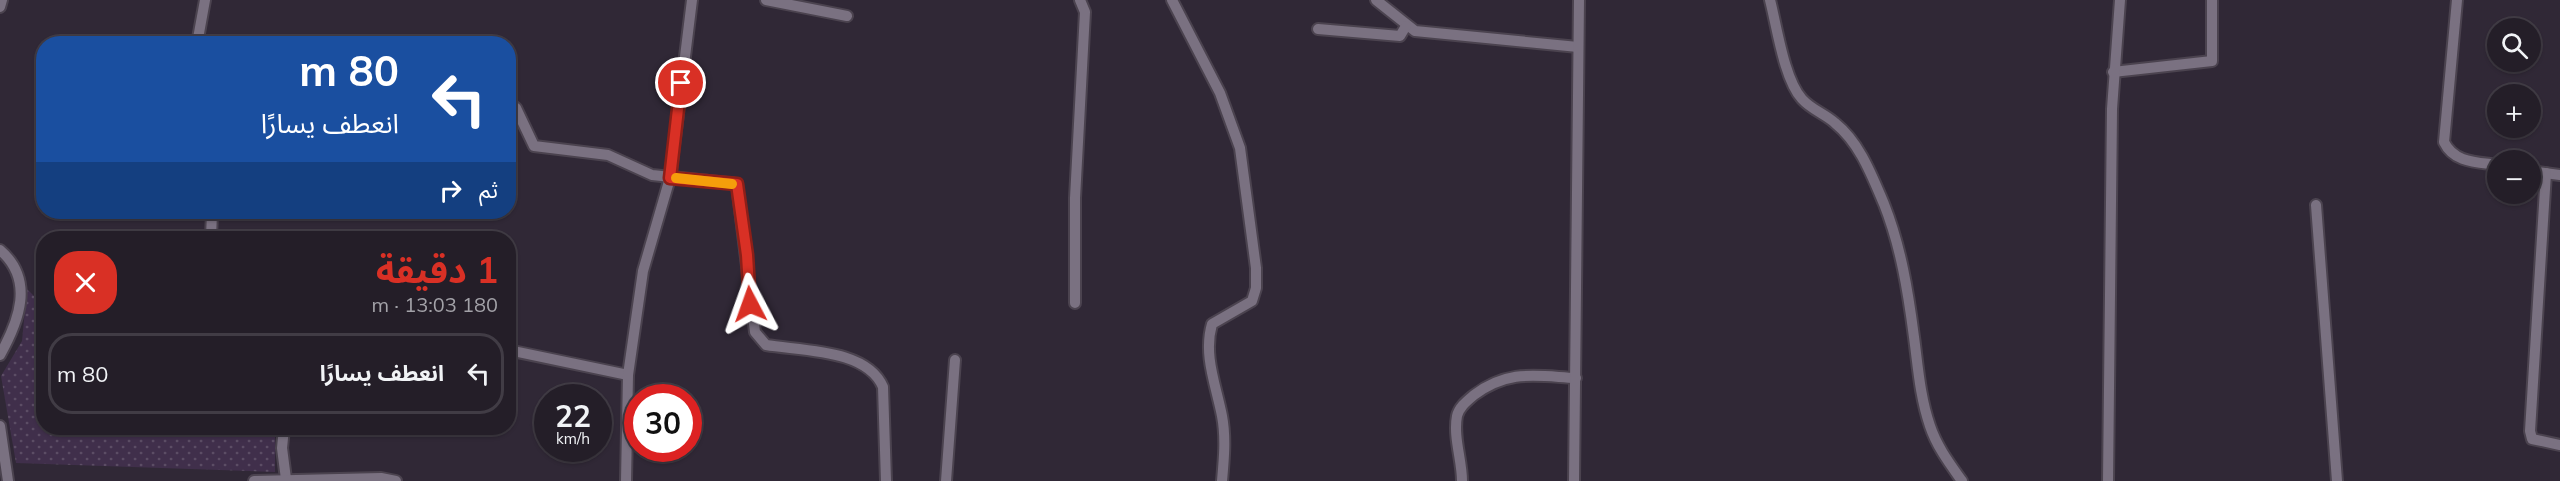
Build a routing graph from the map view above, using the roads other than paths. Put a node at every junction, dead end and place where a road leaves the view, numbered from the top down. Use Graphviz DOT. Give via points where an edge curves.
graph roads {
  1 [pos="2,0"];
  2 [pos="205,0"];
  3 [pos="692,0"];
  4 [pos="766,0"];
  5 [pos="1080,0"];
  6 [pos="1172,0"];
  7 [pos="1376,0"];
  8 [pos="1579,0"];
  9 [pos="1770,0"];
  10 [pos="2120,0"];
  11 [pos="2212,0"];
  12 [pos="2457,0"];
  13 [pos="0,7"];
  14 [pos="847,16"];
  15 [pos="1406,26"];
  16 [pos="1318,29"];
  17 [pos="198,36"];
  18 [pos="1578,47"];
  19 [pos="2114,72"];
  20 [pos="516,108"];
  21 [pos="2487,163"];
  22 [pos="2541,172"];
  23 [pos="2546,173"];
  24 [pos="2560,175"];
  25 [pos="670,178"];
  26 [pos="2316,205"];
  27 [pos="0,250"];
  28 [pos="1075,303"];
  29 [pos="516,352"];
  30 [pos="0,355"];
  31 [pos="955,360"];
  32 [pos="628,375"];
  33 [pos="1576,378"];
  34 [pos="0,426"];
  35 [pos="283,435"];
  36 [pos="2560,445"];
  37 [pos="286,479"];
  38 [pos="8,481"];
  39 [pos="254,481"];
  40 [pos="396,481"];
  41 [pos="626,481"];
  42 [pos="886,481"];
  43 [pos="946,481"];
  44 [pos="1222,481"];
  45 [pos="1462,481"];
  46 [pos="1574,481"];
  47 [pos="1962,481"];
  48 [pos="2108,481"];
  49 [pos="2337,481"];
  1 -- 13 [label="street"];
  2 -- 17 [label="street"];
  3 -- 25 [label="street"];
  4 -- 14 [label="street"];
  5 -- 28 [label="street" via="1085,12 1075,198"];
  6 -- 44 [label="street" via="1209,69 1240,148 1256,268 1252,301 1212,324 1208,337 1225,436"];
  7 -- 15 [label="street"];
  8 -- 18 [label="street"];
  9 -- 47 [label="street" via="1790,74 1801,98 1835,122 1852,140 1884,204 1898,242 1907,286 1922,400 1942,454"];
  10 -- 19 [label="street"];
  11 -- 19 [label="street" via="2212,61"];
  12 -- 21 [label="street" via="2444,142 2458,159"];
  15 -- 16 [label="street" via="1400,36"];
  15 -- 18 [label="street" via="1425,33"];
  18 -- 33 [label="street"];
  19 -- 48 [label="street"];
  20 -- 25 [label="street" via="534,146 608,155 642,173"];
  22 -- 23 [label="street"];
  23 -- 24 [label="street"];
  23 -- 36 [label="street" via="2530,431 2532,439"];
  25 -- 32 [label="street" via="643,271"];
  25 -- 42 [label="street" via="737,184 755,332 766,345 854,359 879,377 883,387"];
  26 -- 49 [label="street"];
  27 -- 30 [label="street" via="15,267 20,298 18,320"];
  29 -- 32 [label="street"];
  31 -- 43 [label="street"];
  32 -- 41 [label="street"];
  33 -- 45 [label="street" via="1516,375 1487,386 1462,406 1456,429"];
  33 -- 46 [label="street"];
  34 -- 38 [label="street"];
  35 -- 37 [label="street"];
  37 -- 39 [label="street"];
  37 -- 40 [label="street"];
}
